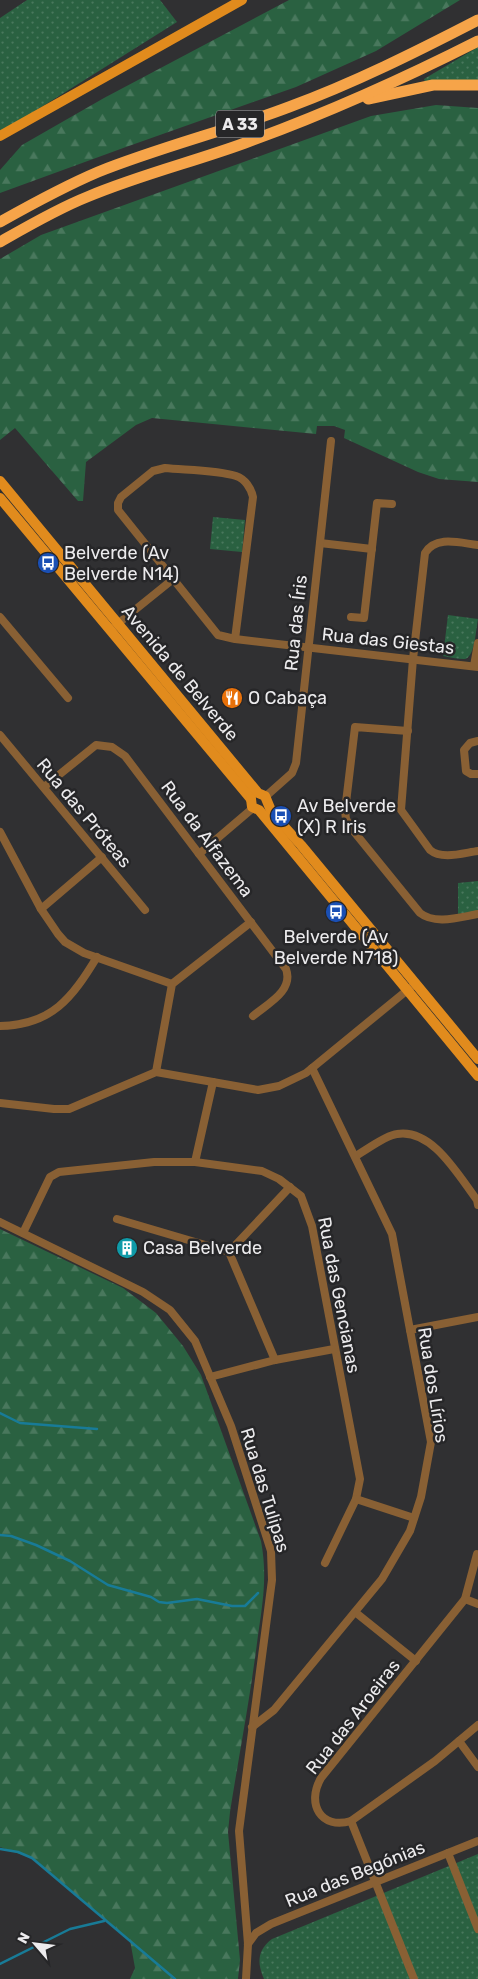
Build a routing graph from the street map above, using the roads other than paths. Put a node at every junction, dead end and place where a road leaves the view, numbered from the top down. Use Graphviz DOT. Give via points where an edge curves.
graph roads {
  1 [pos="242,0"];
  2 [pos="478,20"];
  3 [pos="478,41"];
  4 [pos="478,85"];
  5 [pos="312,116"];
  6 [pos="0,136"];
  7 [pos="0,222"];
  8 [pos="0,242"];
  9 [pos="331,441"];
  10 [pos="0,481"];
  11 [pos="0,498"];
  12 [pos="392,504"];
  13 [pos="320,543"];
  14 [pos="478,545"];
  15 [pos="372,549"];
  16 [pos="172,580"];
  17 [pos="351,617"];
  18 [pos="0,618"];
  19 [pos="114,627"];
  20 [pos="235,639"];
  21 [pos="478,643"];
  22 [pos="309,647"];
  23 [pos="413,659"];
  24 [pos="476,666"];
  25 [pos="68,698"];
  26 [pos="408,730"];
  27 [pos="0,735"];
  28 [pos="478,741"];
  29 [pos="478,774"];
  30 [pos="44,787"];
  31 [pos="259,802"];
  32 [pos="0,832"];
  33 [pos="9,849"];
  34 [pos="478,851"];
  35 [pos="0,852"];
  36 [pos="199,854"];
  37 [pos="102,857"];
  38 [pos="41,908"];
  39 [pos="145,910"];
  40 [pos="478,914"];
  41 [pos="251,922"];
  42 [pos="97,957"];
  43 [pos="416,983"];
  44 [pos="172,984"];
  45 [pos="406,990"];
  46 [pos="253,1016"];
  47 [pos="0,1026"];
  48 [pos="478,1059"];
  49 [pos="312,1068"];
  50 [pos="156,1072"];
  51 [pos="478,1076"];
  52 [pos="214,1082"];
  53 [pos="0,1103"];
  54 [pos="356,1156"];
  55 [pos="195,1162"];
  56 [pos="290,1187"];
  57 [pos="478,1205"];
  58 [pos="117,1219"];
  59 [pos="0,1222"];
  60 [pos="23,1233"];
  61 [pos="229,1252"];
  62 [pos="478,1317"];
  63 [pos="410,1330"];
  64 [pos="334,1349"];
  65 [pos="275,1360"];
  66 [pos="210,1376"];
  67 [pos="356,1499"];
  68 [pos="414,1518"];
  69 [pos="477,1554"];
  70 [pos="325,1563"];
  71 [pos="465,1599"];
  72 [pos="478,1604"];
  73 [pos="355,1612"];
  74 [pos="416,1661"];
  75 [pos="478,1725"];
  76 [pos="252,1727"];
  77 [pos="459,1741"];
  78 [pos="478,1767"];
  79 [pos="351,1821"];
  80 [pos="478,1841"];
  81 [pos="448,1853"];
  82 [pos="376,1883"];
  83 [pos="478,1929"];
  84 [pos="248,1944"];
  85 [pos="246,1979"];
  86 [pos="414,1979"];
  1 -- 6 [label="main road"];
  2 -- 7 [label="highway, A 33" via="347,84 288,108 98,172"];
  3 -- 5 [label="highway, A 33" via="412,75"];
  4 -- 5 [label="highway" via="433,84"];
  5 -- 8 [label="highway, A 33" via="246,143 86,197"];
  9 -- 13 [label="street, Rua das Íris"];
  10 -- 19 [label="main road, Avenida de Belverde"];
  11 -- 19 [label="main road, Avenida de Belverde"];
  12 -- 15 [label="street" via="377,503"];
  13 -- 15 [label="street"];
  13 -- 22 [label="street, Rua das Íris"];
  14 -- 23 [label="street" via="438,542 427,550"];
  15 -- 17 [label="street" via="364,618"];
  16 -- 19 [label="street"];
  16 -- 20 [label="street, Rua das Giestas" via="215,634"];
  16 -- 20 [label="street, Rua das Giestas" via="119,513 117,506 121,497 153,471 162,468 238,477 248,485 253,497"];
  18 -- 25 [label="street"];
  19 -- 31 [label="main road, Avenida de Belverde"];
  20 -- 22 [label="street, Rua das Giestas"];
  21 -- 24 [label="street"];
  22 -- 23 [label="street, Rua das Giestas"];
  22 -- 31 [label="street, Rua das Íris" via="295,768 286,780"];
  23 -- 24 [label="street, Rua das Giestas"];
  23 -- 26 [label="street"];
  26 -- 34 [label="street" via="402,810 435,854"];
  26 -- 40 [label="street" via="355,727 346,819 426,918 434,920"];
  27 -- 30 [label="street, Rua das Próteas"];
  28 -- 29 [label="street" via="470,743 464,750 466,771"];
  30 -- 36 [label="street, Rua da Alfazema" via="96,745 112,747 125,756"];
  30 -- 37 [label="street, Rua das Próteas"];
  31 -- 36 [label="street, Rua das Íris"];
  31 -- 43 [label="main road, Avenida de Belverde" via="301,845"];
  31 -- 45 [label="main road, Avenida de Belverde"];
  32 -- 33 [label="street"];
  33 -- 35 [label="street"];
  33 -- 38 [label="street"];
  36 -- 41 [label="street, Rua da Alfazema"];
  37 -- 38 [label="street"];
  37 -- 39 [label="street, Rua das Próteas"];
  38 -- 42 [label="street" via="65,942"];
  41 -- 44 [label="street"];
  41 -- 46 [label="street, Rua da Alfazema" via="286,969 288,977 286,988"];
  42 -- 44 [label="street"];
  42 -- 47 [label="street" via="78,988 56,1009 16,1026"];
  43 -- 45 [label="street"];
  43 -- 48 [label="main road, Avenida de Belverde"];
  44 -- 50 [label="street"];
  45 -- 49 [label="street"];
  45 -- 51 [label="main road, Avenida de Belverde"];
  49 -- 52 [label="street" via="279,1086 258,1090"];
  49 -- 54 [label="street, Rua dos Lírios"];
  50 -- 52 [label="street"];
  50 -- 53 [label="street" via="69,1109"];
  52 -- 55 [label="street"];
  54 -- 57 [label="street" via="395,1134 411,1133 429,1141"];
  54 -- 63 [label="street, Rua dos Lírios" via="392,1234"];
  55 -- 56 [label="street, Rua das Gencianas" via="262,1171"];
  55 -- 60 [label="street, Rua das Gencianas" via="154,1162 60,1172 50,1177"];
  56 -- 61 [label="street"];
  56 -- 64 [label="street, Rua das Gencianas" via="301,1196 312,1226"];
  58 -- 61 [label="street"];
  59 -- 60 [label="street, Rua das Tulipas"];
  60 -- 66 [label="street, Rua das Tulipas" via="143,1292 170,1310 195,1341"];
  61 -- 65 [label="street"];
  62 -- 63 [label="street"];
  63 -- 68 [label="street, Rua dos Lírios" via="431,1442 422,1497"];
  64 -- 65 [label="street"];
  64 -- 67 [label="street, Rua das Gencianas" via="360,1479"];
  65 -- 66 [label="street"];
  66 -- 76 [label="street, Rua das Tulipas" via="271,1551 272,1580"];
  67 -- 68 [label="street"];
  67 -- 70 [label="street, Rua das Gencianas"];
  68 -- 73 [label="street, Rua dos Lírios" via="382,1579"];
  69 -- 71 [label="street, Rua das Aroeiras"];
  71 -- 72 [label="street"];
  71 -- 74 [label="street, Rua das Aroeiras"];
  73 -- 74 [label="street"];
  73 -- 76 [label="street, Rua dos Lírios" via="274,1710"];
  74 -- 79 [label="street, Rua das Aroeiras" via="318,1784 314,1801 320,1814 336,1823"];
  75 -- 77 [label="street"];
  76 -- 84 [label="street, Rua das Tulipas" via="239,1831"];
  77 -- 78 [label="street"];
  77 -- 79 [label="street"];
  79 -- 82 [label="street"];
  80 -- 81 [label="street, Rua das Begónias"];
  81 -- 82 [label="street, Rua das Begónias"];
  81 -- 83 [label="street"];
  82 -- 84 [label="street, Rua das Begónias" via="271,1924 256,1933"];
  82 -- 86 [label="street"];
  84 -- 85 [label="street, Rua das Tulipas"];
}
